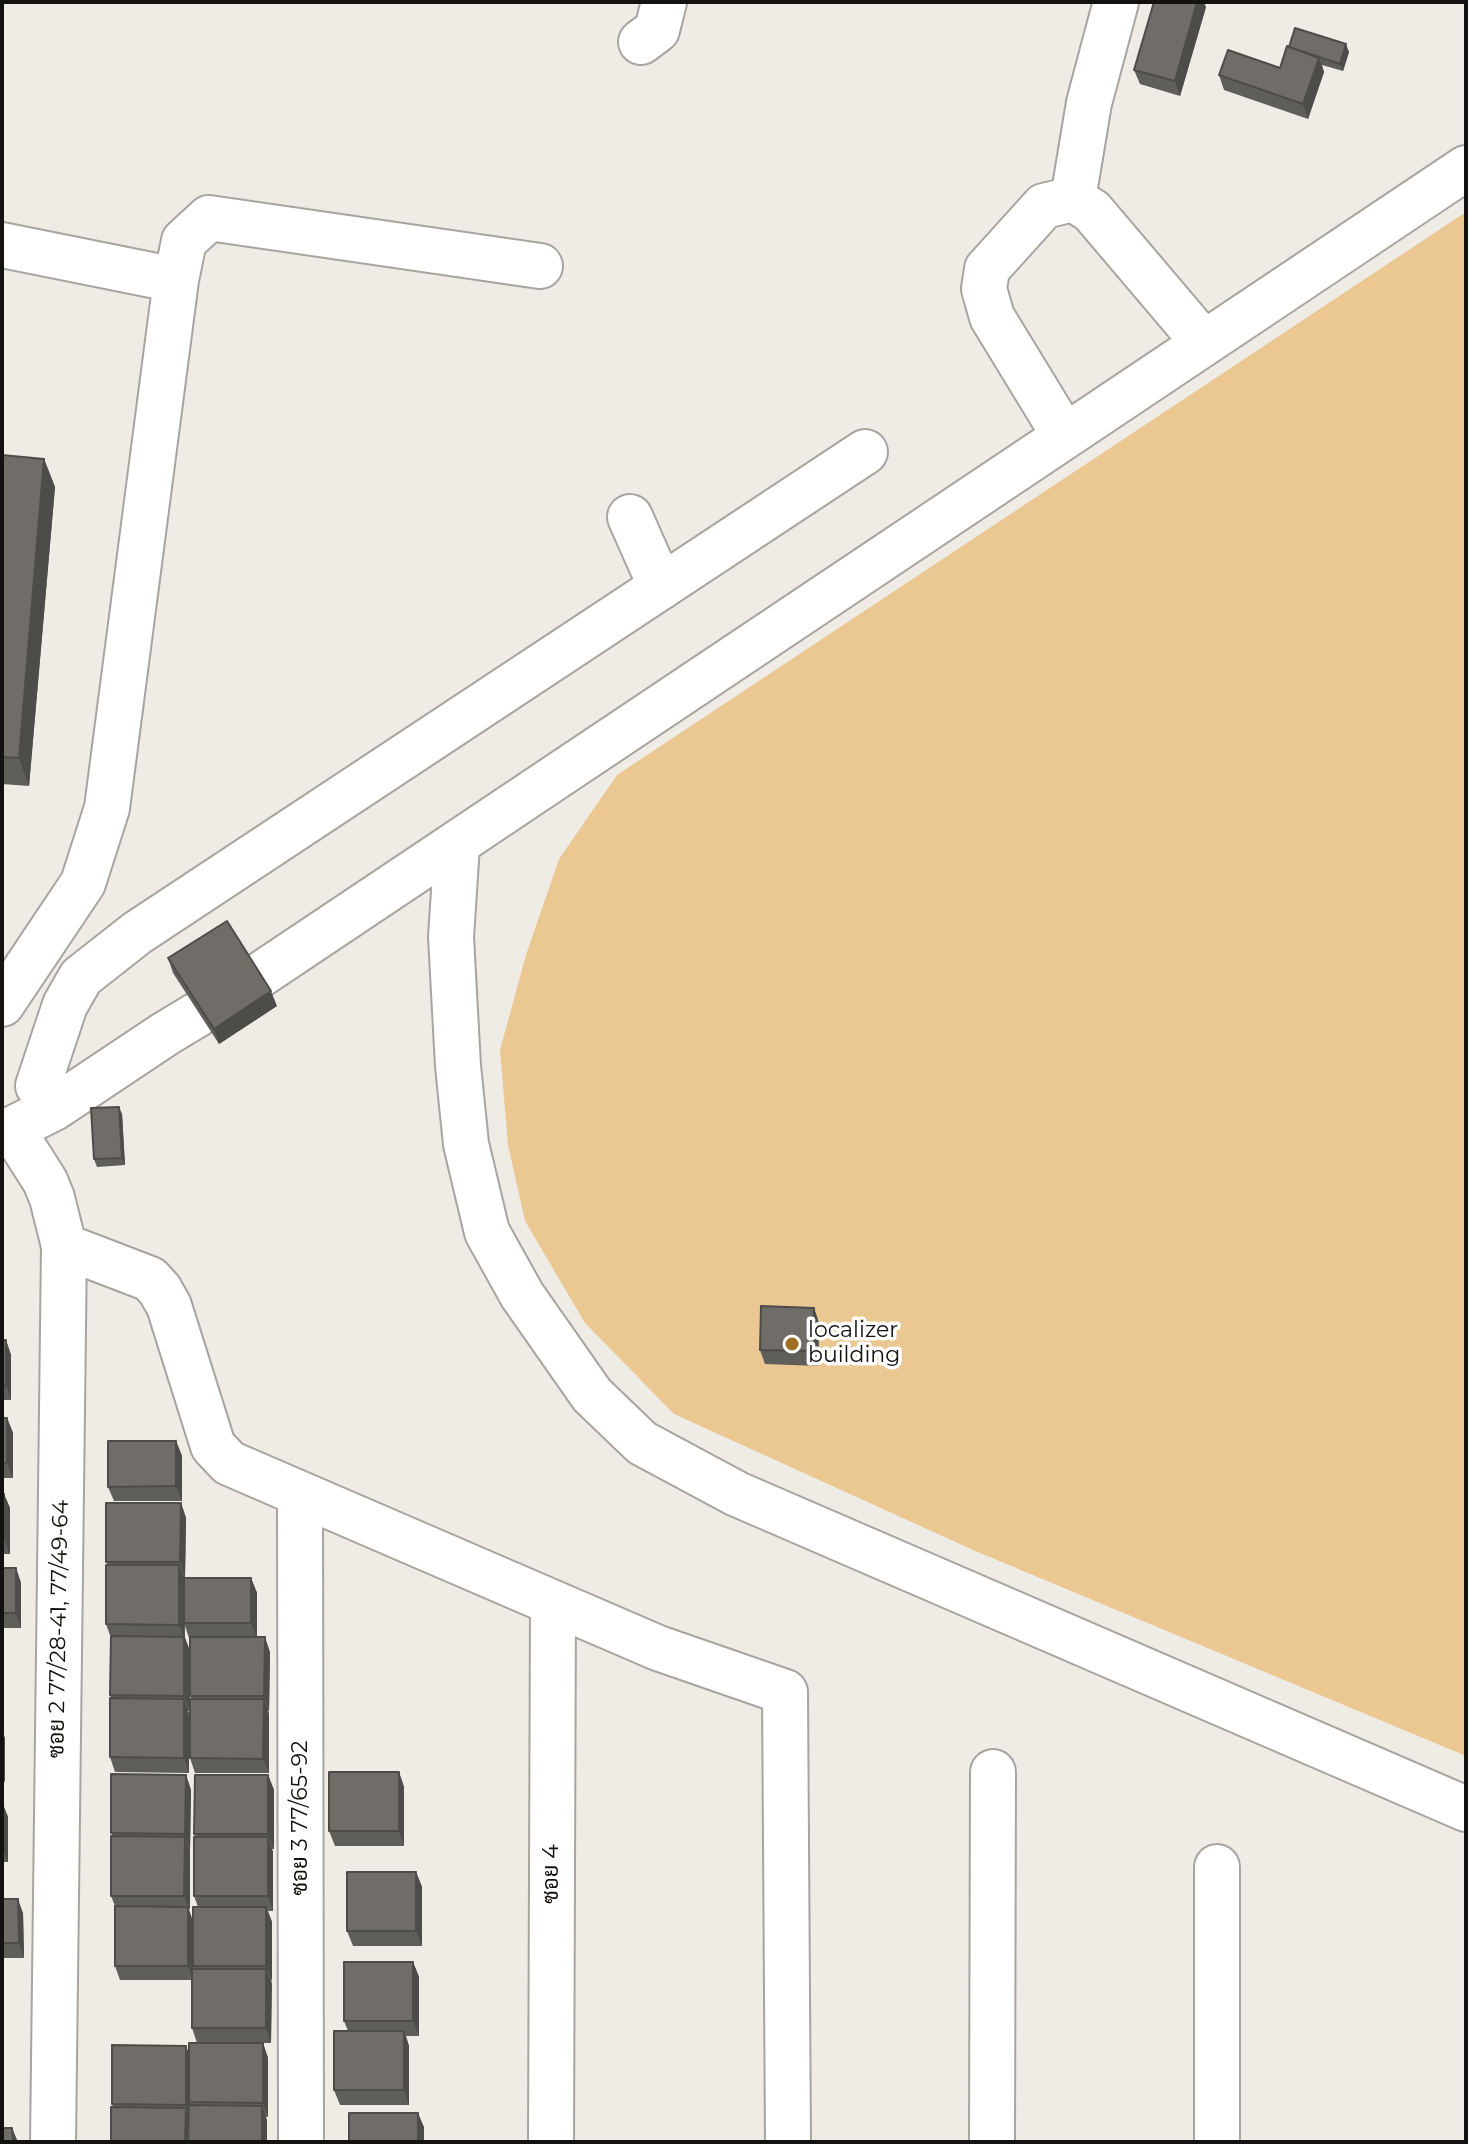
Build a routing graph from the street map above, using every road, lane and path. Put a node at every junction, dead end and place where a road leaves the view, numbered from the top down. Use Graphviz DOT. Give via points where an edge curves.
graph roads {
  1 [pos="664,2"];
  2 [pos="1116,2"];
  3 [pos="641,42"];
  4 [pos="1466,168"];
  5 [pos="1073,199"];
  6 [pos="2,245"];
  7 [pos="540,266"];
  8 [pos="176,280"];
  9 [pos="1204,343"];
  10 [pos="1064,435"];
  11 [pos="865,452"];
  12 [pos="630,517"];
  13 [pos="661,587"];
  14 [pos="457,845"];
  15 [pos="2,1004"];
  16 [pos="14,1112"];
  17 [pos="64,1246"];
  18 [pos="300,1494"];
  19 [pos="553,1605"];
  20 [pos="993,1772"];
  21 [pos="1466,1809"];
  22 [pos="1217,1867"];
  23 [pos="53,2142"];
  24 [pos="301,2142"];
  25 [pos="551,2142"];
  26 [pos="788,2142"];
  27 [pos="992,2142"];
  28 [pos="1217,2142"];
  1 -- 3 [label="street" via="657,30"];
  2 -- 5 [label="street" via="1089,103"];
  4 -- 9 [label="street"];
  5 -- 9 [label="street" via="1092,211"];
  5 -- 10 [label="street" via="1044,206 987,269 984,289 992,317"];
  6 -- 8 [label="street"];
  7 -- 8 [label="street" via="209,218 184,241"];
  8 -- 15 [label="street" via="107,808 83,883"];
  9 -- 10 [label="street"];
  10 -- 14 [label="street"];
  11 -- 13 [label="street"];
  12 -- 13 [label="street"];
  13 -- 16 [label="street" via="150,925 81,977"];
  14 -- 16 [label="street" via="165,1034"];
  14 -- 21 [label="street" via="451,937 458,1066 466,1144 487,1232 555,1345 592,1395 642,1443 737,1494"];
  16 -- 17 [label="street, ซอย 2 77/28-41, 77/49-64" via="52,1198"];
  17 -- 18 [label="street" via="150,1279 169,1306 213,1446 229,1463"];
  17 -- 23 [label="street, ซอย 2 77/28-41, 77/49-64"];
  18 -- 19 [label="street"];
  18 -- 24 [label="street, ซอย 3 77/65-92"];
  19 -- 25 [label="street, ซอย 4"];
  19 -- 26 [label="street" via="785,1692"];
  20 -- 27 [label="street"];
  22 -- 28 [label="street"];
}
